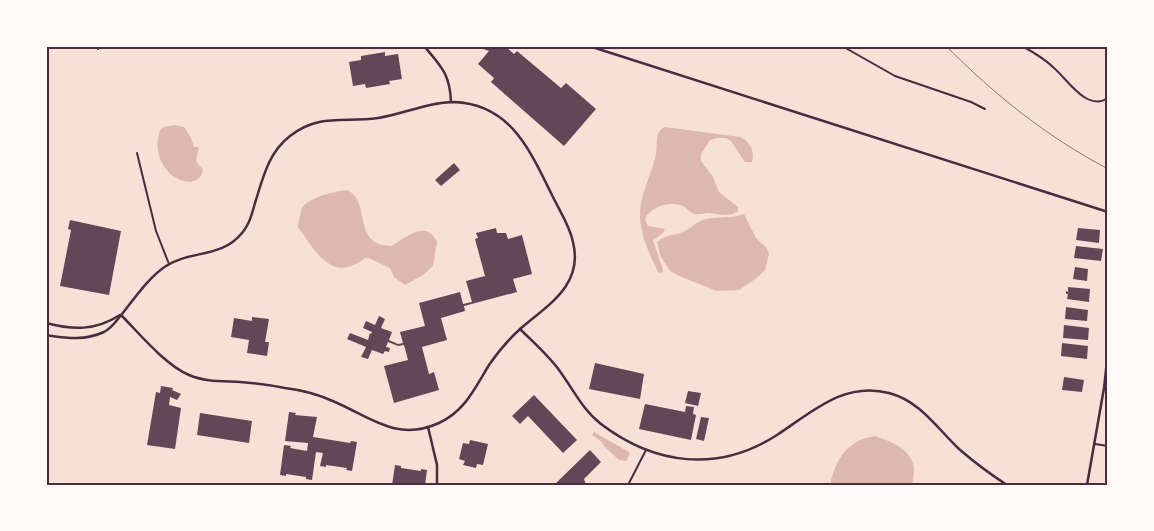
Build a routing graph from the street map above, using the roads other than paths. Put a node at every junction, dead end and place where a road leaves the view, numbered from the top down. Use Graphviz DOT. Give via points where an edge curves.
graph roads {
  1 [pos="424,46"];
  2 [pos="589,46"];
  3 [pos="842,46"];
  4 [pos="1022,46"];
  5 [pos="1108,98"];
  6 [pos="451,102"];
  7 [pos="984,109"];
  8 [pos="137,153"];
  9 [pos="1108,212"];
  10 [pos="170,264"];
  11 [pos="121,315"];
  12 [pos="46,323"];
  13 [pos="520,329"];
  14 [pos="46,335"];
  15 [pos="1108,352"];
  16 [pos="1107,369"];
  17 [pos="428,427"];
  18 [pos="1095,444"];
  19 [pos="1108,446"];
  20 [pos="646,450"];
  21 [pos="437,485"];
  22 [pos="628,485"];
  23 [pos="1008,485"];
  24 [pos="1087,485"];
  1 -- 6 [label="street" via="445,72"];
  2 -- 9 [label="street"];
  3 -- 7 [label="street" via="895,76"];
  4 -- 5 [label="street" via="1055,68 1085,98 1098,102"];
  6 -- 10 [label="street" via="375,119 328,120 300,129 282,143 266,167 252,213 241,235 223,249"];
  6 -- 13 [label="street" via="477,106 513,128 530,152 572,238 574,267 566,286"];
  8 -- 10 [label="street" via="156,231"];
  10 -- 11 [label="street" via="153,278"];
  11 -- 12 [label="street" via="86,329"];
  11 -- 14 [label="street" via="109,328 88,337 72,339"];
  11 -- 17 [label="street" via="172,366 191,376 311,393 391,428 411,430"];
  13 -- 17 [label="street" via="501,348 462,408"];
  13 -- 20 [label="street" via="551,360 595,419"];
  15 -- 16 [label="street"];
  16 -- 18 [label="street"];
  17 -- 21 [label="street" via="437,465"];
  18 -- 19 [label="street"];
  18 -- 24 [label="street"];
  20 -- 22 [label="street"];
  20 -- 23 [label="street" via="683,459 729,456 767,441 836,396 872,390 897,395 914,404 968,457"];
}
